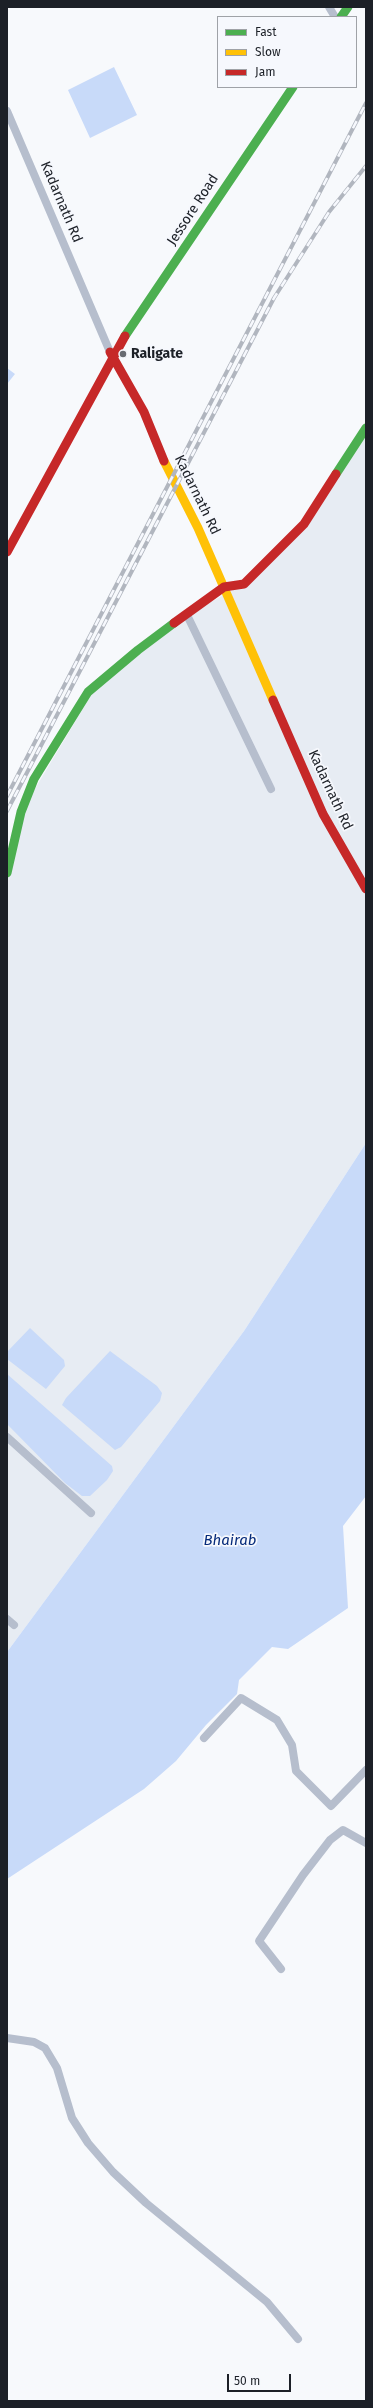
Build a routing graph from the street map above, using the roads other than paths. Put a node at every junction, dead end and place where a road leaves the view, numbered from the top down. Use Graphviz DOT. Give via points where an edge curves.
graph roads {
  1 [pos="329,7"];
  2 [pos="348,7"];
  3 [pos="334,16"];
  4 [pos="342,16"];
  5 [pos="292,88"];
  6 [pos="7,111"];
  7 [pos="9,122"];
  8 [pos="113,353"];
  9 [pos="366,428"];
  10 [pos="7,536"];
  11 [pos="7,552"];
  12 [pos="224,587"];
  13 [pos="187,615"];
  14 [pos="271,788"];
  15 [pos="7,873"];
  16 [pos="366,889"];
  17 [pos="7,1437"];
  18 [pos="91,1513"];
  19 [pos="7,1619"];
  20 [pos="14,1625"];
  21 [pos="204,1738"];
  22 [pos="366,1770"];
  23 [pos="366,1843"];
  24 [pos="281,1969"];
  25 [pos="7,2038"];
  26 [pos="298,2339"];
  1 -- 3 [label="street"];
  2 -- 4 [label="main road"];
  5 -- 8 [label="main road, Jessore Road"];
  6 -- 7 [label="street, Kadarnath Rd"];
  7 -- 8 [label="street, Kadarnath Rd"];
  8 -- 10 [label="main road, Jessore Road" via="87,387"];
  8 -- 11 [label="main road, Jessore Road"];
  8 -- 12 [label="main road, Kadarnath Rd" via="144,412 171,478 198,528"];
  9 -- 12 [label="main road" via="304,524 244,584"];
  12 -- 13 [label="main road"];
  12 -- 16 [label="main road, Kadarnath Rd" via="323,814"];
  13 -- 14 [label="street"];
  13 -- 15 [label="main road" via="138,650 88,692 34,779 21,812"];
  17 -- 18 [label="street"];
  19 -- 20 [label="street"];
  21 -- 22 [label="street" via="241,1698 277,1720 292,1745 296,1771 331,1806"];
  23 -- 24 [label="street" via="343,1830 330,1840 303,1875 259,1941"];
  25 -- 26 [label="street" via="34,2042 45,2048 57,2068 72,2118 88,2143 113,2172 146,2203 268,2302"];
}
